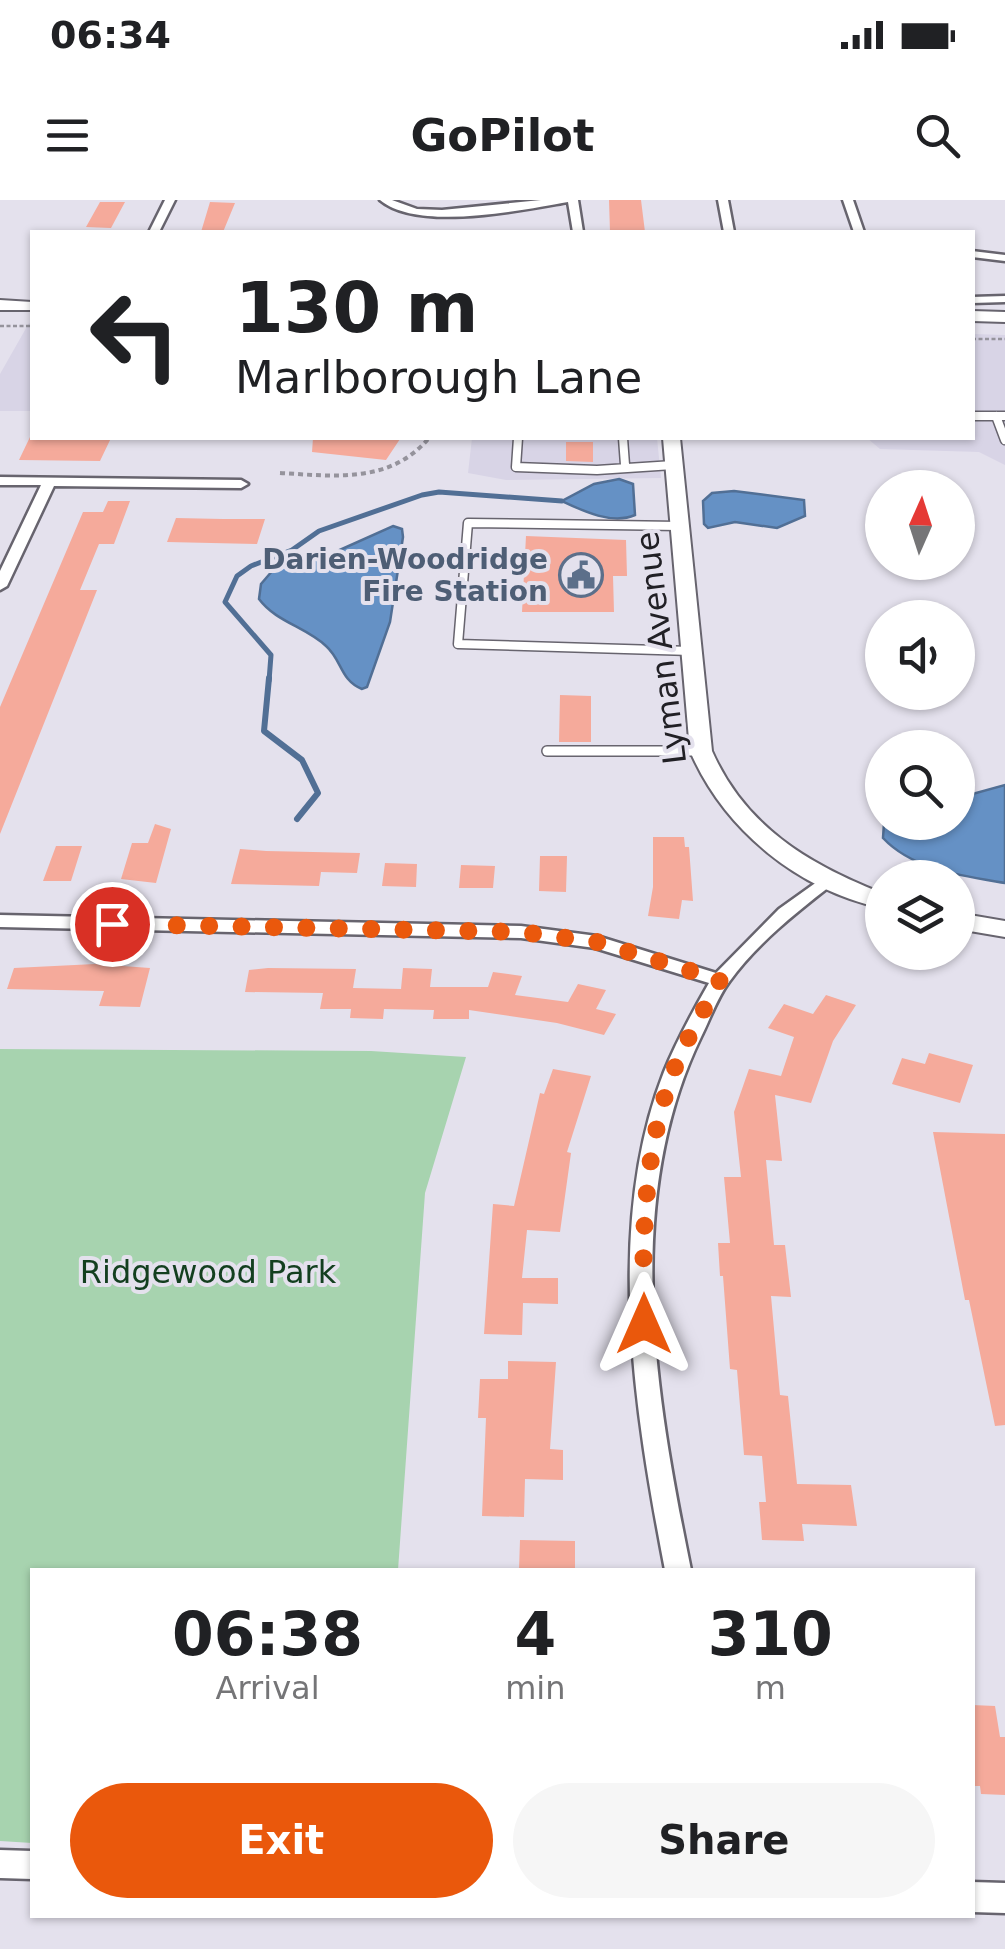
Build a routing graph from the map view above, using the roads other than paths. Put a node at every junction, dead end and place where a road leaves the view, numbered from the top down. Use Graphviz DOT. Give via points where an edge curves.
graph roads {
  1 [pos="170,200"];
  2 [pos="385,200"];
  3 [pos="566,200"];
  4 [pos="574,200"];
  5 [pos="724,200"];
  6 [pos="848,200"];
  7 [pos="155,230"];
  8 [pos="578,230"];
  9 [pos="729,230"];
  10 [pos="858,230"];
  11 [pos="975,254"];
  12 [pos="1005,258"];
  13 [pos="1005,299"];
  14 [pos="975,300"];
  15 [pos="0,305"];
  16 [pos="30,306"];
  17 [pos="975,316"];
  18 [pos="1005,317"];
  19 [pos="0,318"];
  20 [pos="30,318"];
  21 [pos="975,329"];
  22 [pos="1005,329"];
  23 [pos="975,416"];
  24 [pos="1001,416"];
  25 [pos="518,440"];
  26 [pos="623,440"];
  27 [pos="670,440"];
  28 [pos="1005,440"];
  29 [pos="625,465"];
  30 [pos="673,466"];
  31 [pos="0,482"];
  32 [pos="49,482"];
  33 [pos="241,484"];
  34 [pos="679,526"];
  35 [pos="0,586"];
  36 [pos="691,650"];
  37 [pos="547,751"];
  38 [pos="700,751"];
  39 [pos="828,879"];
  40 [pos="865,894"];
  41 [pos="0,921"];
  42 [pos="975,924"];
  43 [pos="1005,928"];
  44 [pos="720,980"];
  45 [pos="678,1568"];
  46 [pos="0,1864"];
  47 [pos="30,1865"];
  48 [pos="975,1897"];
  49 [pos="1005,1898"];
  1 -- 7 [label="street"];
  2 -- 3 [label="street" via="410,212"];
  4 -- 8 [label="street"];
  5 -- 9 [label="street"];
  6 -- 10 [label="street"];
  11 -- 12 [label="street"];
  13 -- 14 [label="street"];
  15 -- 16 [label="street"];
  17 -- 18 [label="street"];
  19 -- 20 [label="street"];
  21 -- 22 [label="street"];
  23 -- 24 [label="lane"];
  24 -- 28 [label="lane"];
  25 -- 29 [label="lane" via="516,468"];
  26 -- 29 [label="lane"];
  27 -- 30 [label="street, Lyman Avenue"];
  29 -- 30 [label="lane"];
  30 -- 34 [label="street, Lyman Avenue"];
  31 -- 32 [label="street"];
  32 -- 33 [label="street"];
  32 -- 35 [label="street"];
  34 -- 36 [label="street, Lyman Avenue"];
  34 -- 36 [label="lane" via="468,523 458,644"];
  36 -- 38 [label="street, Lyman Avenue"];
  37 -- 38 [label="lane"];
  38 -- 39 [label="street, Lyman Avenue" via="715,787 737,814 799,865"];
  39 -- 40 [label="street, Lyman Avenue"];
  39 -- 44 [label="street" via="782,912"];
  41 -- 44 [label="street" via="521,932 597,942"];
  42 -- 43 [label="street"];
  44 -- 45 [label="street" via="666,1091 645,1211 645,1349"];
  46 -- 47 [label="street"];
  48 -- 49 [label="street"];
}
